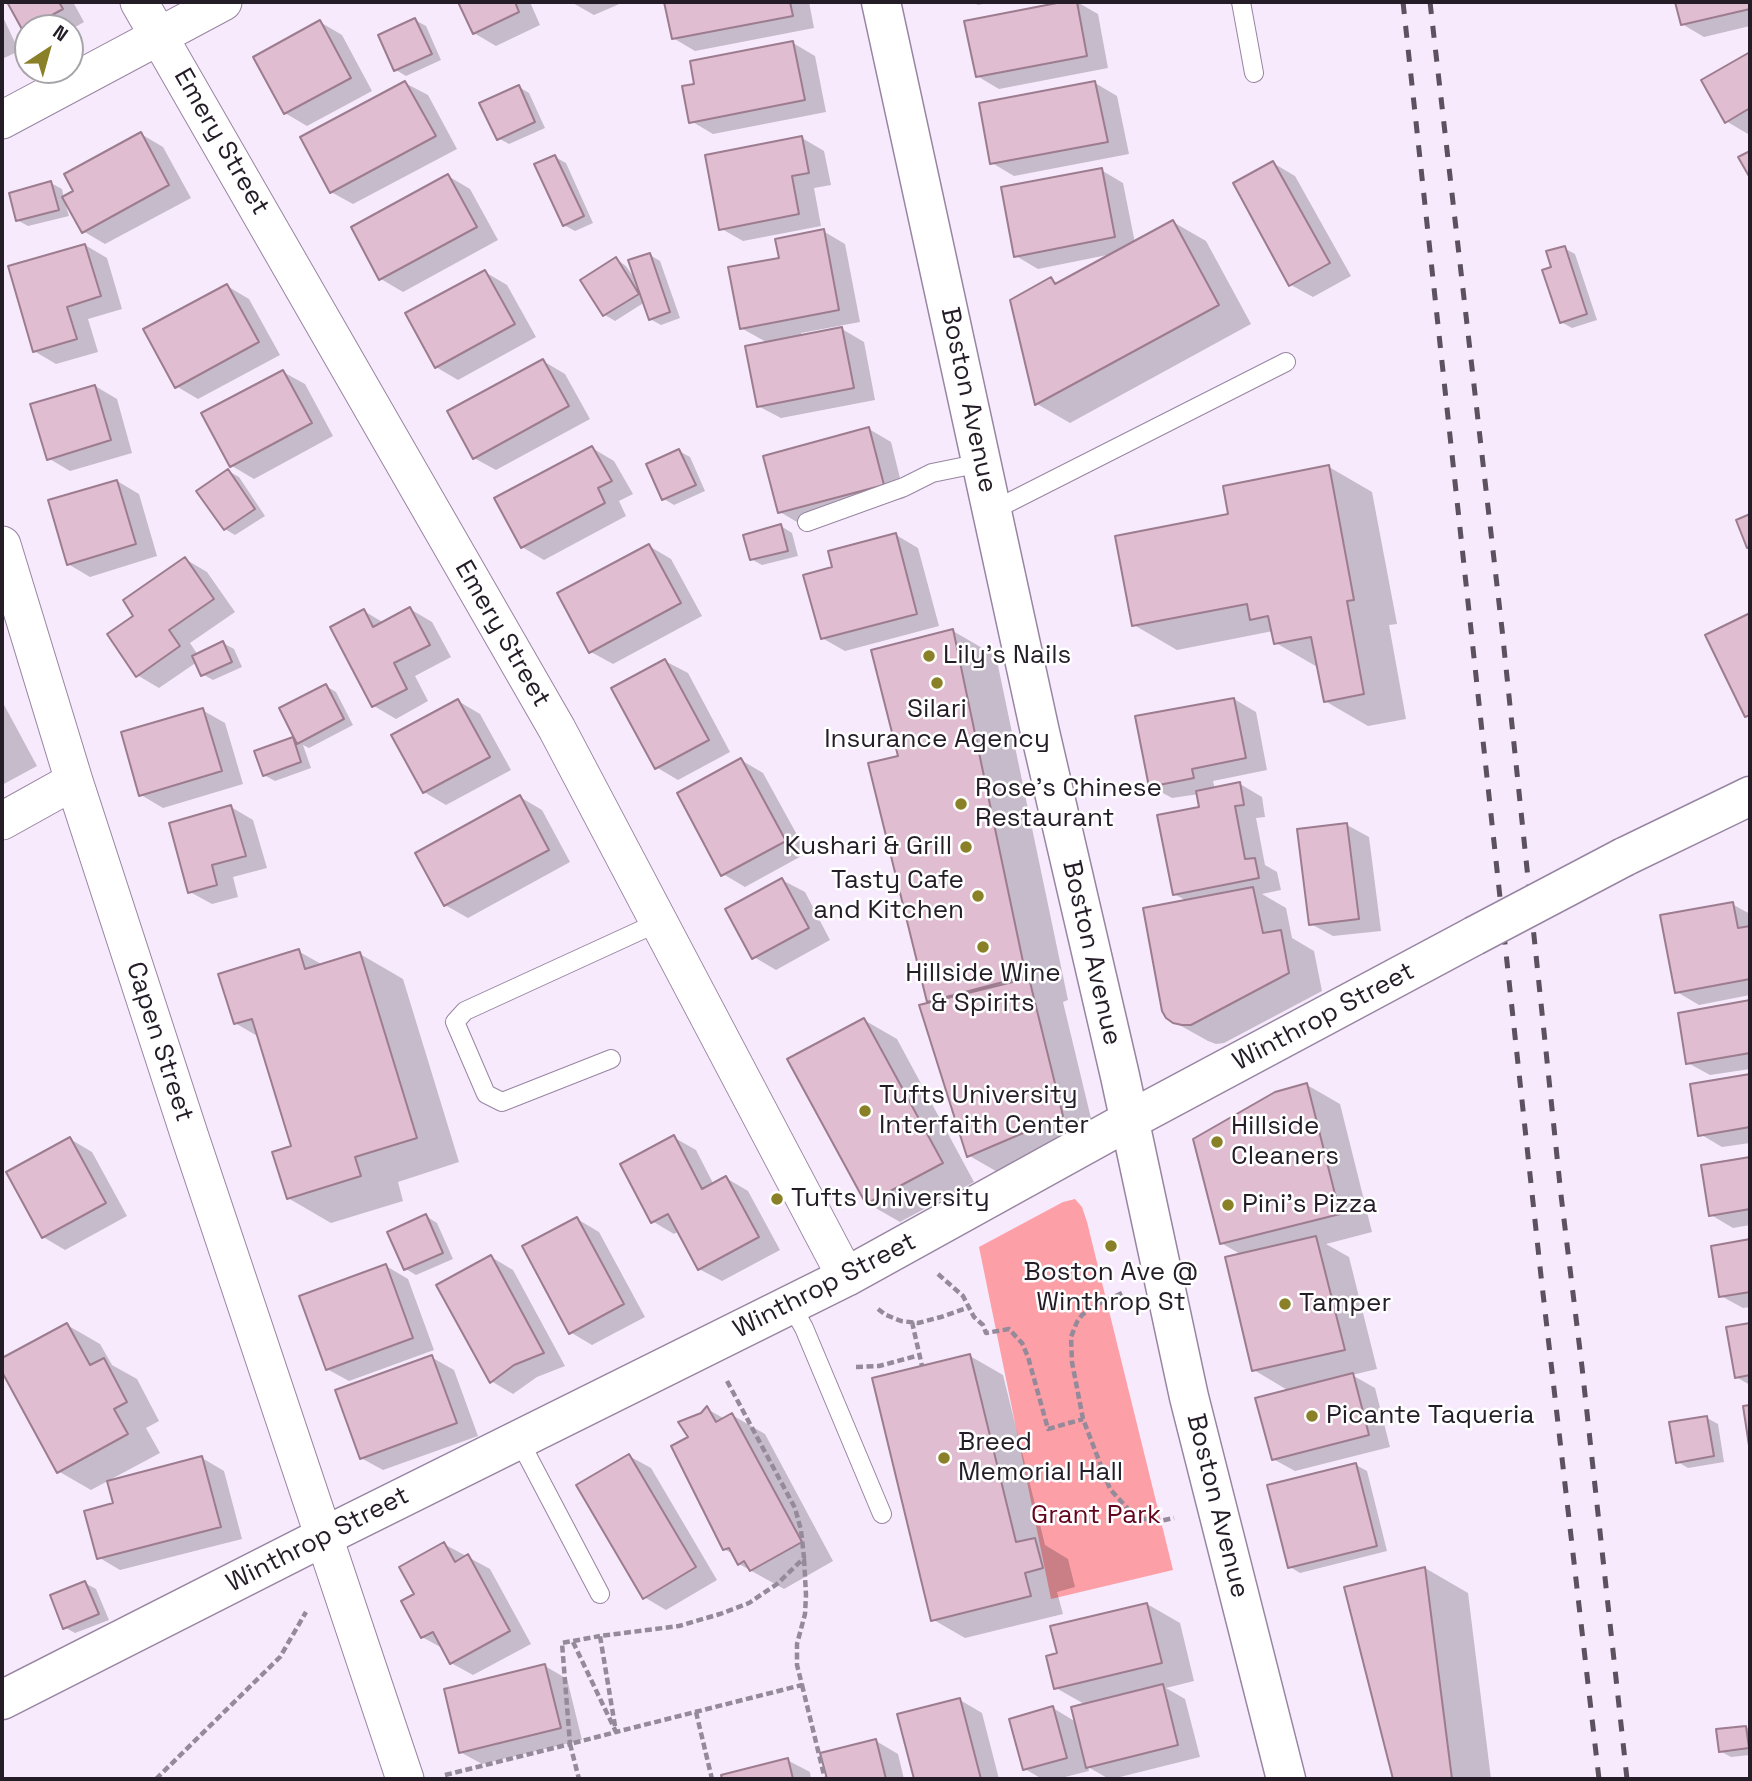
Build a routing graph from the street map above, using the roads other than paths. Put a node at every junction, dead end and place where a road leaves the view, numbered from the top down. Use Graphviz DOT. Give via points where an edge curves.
graph roads {
  1 [pos="139,2"];
  2 [pos="223,2"];
  3 [pos="881,2"];
  4 [pos="1241,2"];
  5 [pos="159,36"];
  6 [pos="1255,73"];
  7 [pos="2,120"];
  8 [pos="1286,362"];
  9 [pos="981,463"];
  10 [pos="992,512"];
  11 [pos="807,522"];
  12 [pos="2,545"];
  13 [pos="74,781"];
  14 [pos="1750,796"];
  15 [pos="2,821"];
  16 [pos="659,922"];
  17 [pos="611,1059"];
  18 [pos="1130,1120"];
  19 [pos="846,1277"];
  20 [pos="791,1305"];
  21 [pos="519,1440"];
  22 [pos="882,1514"];
  23 [pos="323,1537"];
  24 [pos="600,1594"];
  25 [pos="2,1700"];
  26 [pos="423,1778"];
  27 [pos="1286,1779"];
  1 -- 5 [label="street, Emery Street"];
  2 -- 5 [label="street"];
  3 -- 9 [label="street, Boston Avenue"];
  4 -- 6 [label="lane"];
  5 -- 7 [label="street"];
  5 -- 16 [label="street, Emery Street" via="557,729"];
  8 -- 10 [label="lane"];
  9 -- 10 [label="street, Boston Avenue"];
  9 -- 11 [label="lane" via="932,473"];
  10 -- 18 [label="street, Boston Avenue"];
  12 -- 13 [label="street, Capen Street"];
  13 -- 15 [label="street"];
  13 -- 23 [label="street, Capen Street"];
  14 -- 18 [label="street, Winthrop Street, bridge" via="1624,857"];
  16 -- 17 [label="lane" via="465,1011 455,1022 486,1094 502,1102"];
  16 -- 19 [label="street, Emery Street"];
  18 -- 19 [label="street, Winthrop Street"];
  18 -- 27 [label="street, Boston Avenue" via="1189,1397"];
  19 -- 20 [label="street, Winthrop Street"];
  20 -- 21 [label="street, Winthrop Street"];
  20 -- 22 [label="lane"];
  21 -- 23 [label="street, Winthrop Street"];
  21 -- 24 [label="lane"];
  23 -- 25 [label="street, Winthrop Street"];
  23 -- 26 [label="street, Capen Street"];
}
